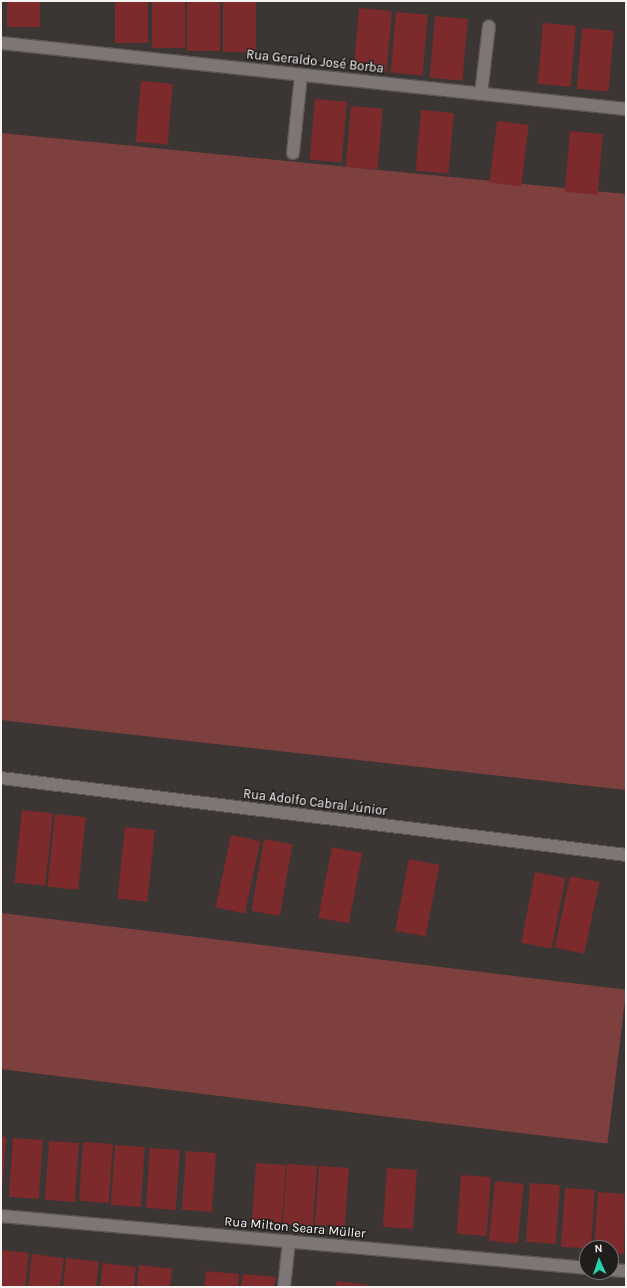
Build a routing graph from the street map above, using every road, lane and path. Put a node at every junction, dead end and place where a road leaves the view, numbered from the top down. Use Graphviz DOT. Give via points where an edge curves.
graph roads {
  1 [pos="489,26"];
  2 [pos="1,43"];
  3 [pos="301,75"];
  4 [pos="482,94"];
  5 [pos="626,109"];
  6 [pos="293,153"];
  7 [pos="1,778"];
  8 [pos="626,855"];
  9 [pos="1,1216"];
  10 [pos="289,1241"];
  11 [pos="579,1267"];
  12 [pos="284,1287"];
  1 -- 4 [label="street"];
  2 -- 3 [label="street, Rua Geraldo José Borba"];
  3 -- 4 [label="street, Rua Geraldo José Borba"];
  3 -- 6 [label="street"];
  4 -- 5 [label="street, Rua Geraldo José Borba"];
  7 -- 8 [label="street, Rua Adolfo Cabral Júnior"];
  9 -- 10 [label="street, Rua Milton Seara Müller"];
  10 -- 11 [label="street, Rua Milton Seara Müller"];
  10 -- 12 [label="street"];
}
